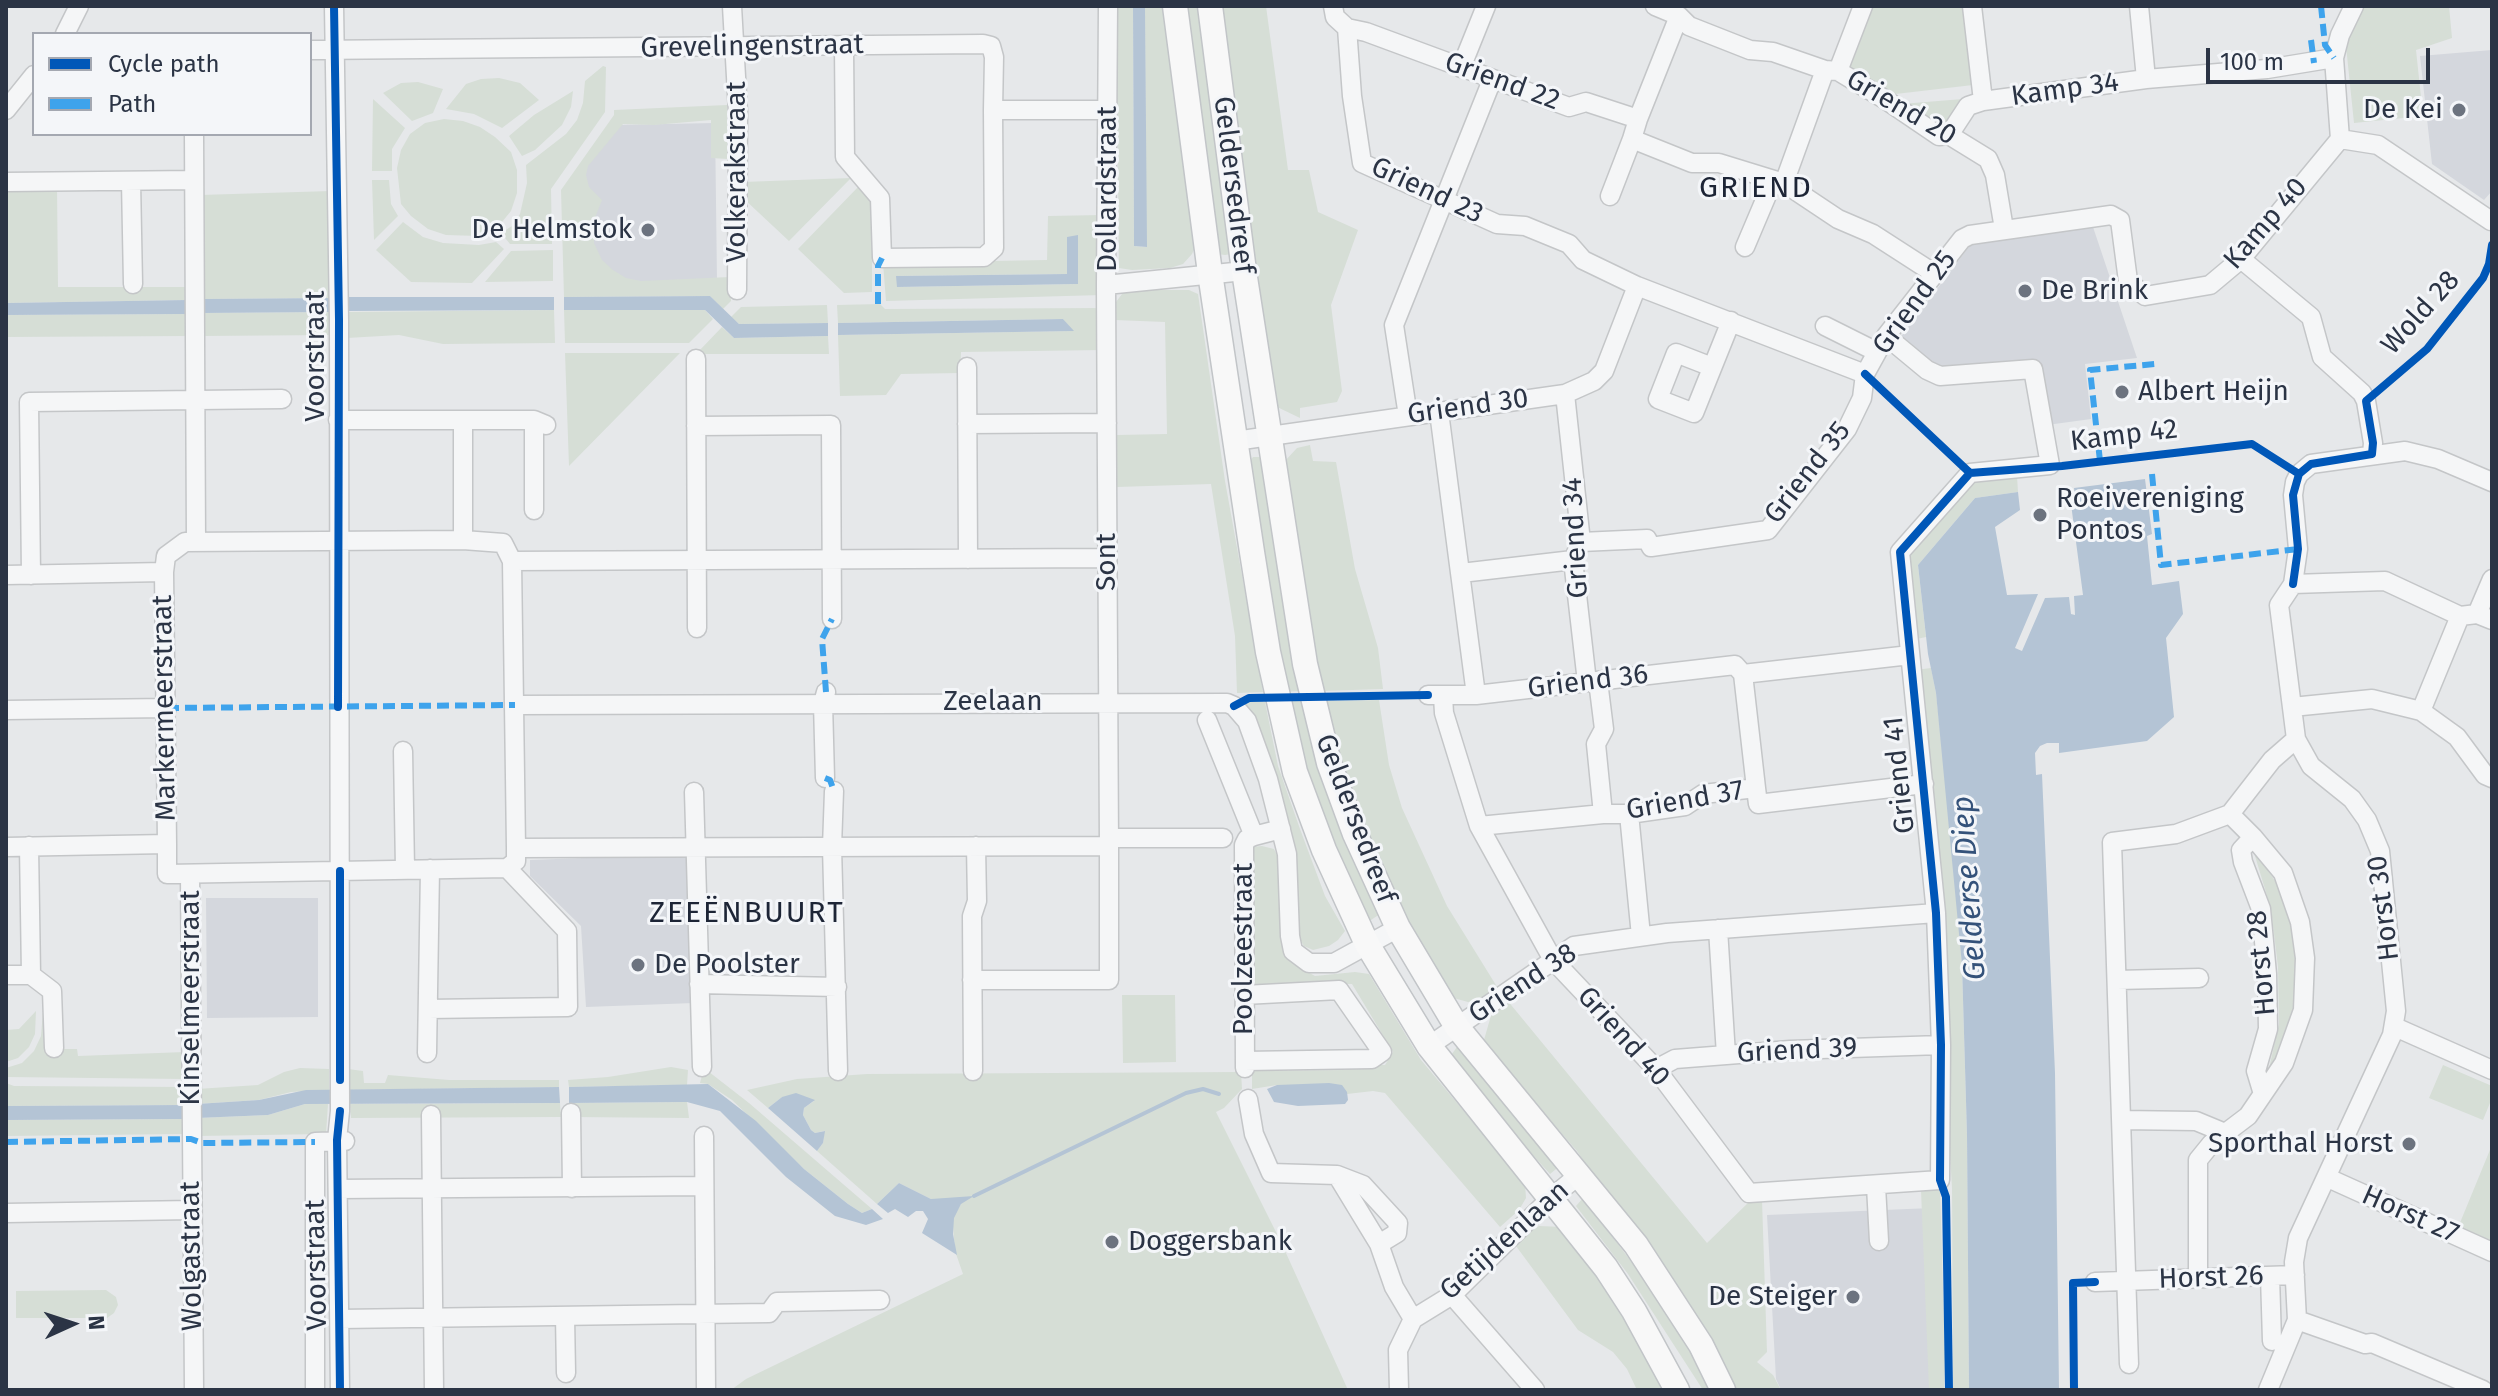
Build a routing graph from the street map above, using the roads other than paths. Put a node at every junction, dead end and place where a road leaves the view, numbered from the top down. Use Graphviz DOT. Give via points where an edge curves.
graph roads {
  1 [pos="79,6"];
  2 [pos="334,6"];
  3 [pos="732,6"];
  4 [pos="1108,6"];
  5 [pos="1175,6"];
  6 [pos="1210,6"];
  7 [pos="1333,6"];
  8 [pos="1486,6"];
  9 [pos="1655,6"];
  10 [pos="1863,6"];
  11 [pos="1972,6"];
  12 [pos="2139,6"];
  13 [pos="2354,6"];
  14 [pos="1679,16"];
  15 [pos="1347,28"];
  16 [pos="66,32"];
  17 [pos="732,47"];
  18 [pos="844,47"];
  19 [pos="312,50"];
  20 [pos="334,50"];
  21 [pos="2334,58"];
  22 [pos="1461,68"];
  23 [pos="1831,70"];
  24 [pos="32,78"];
  25 [pos="2146,79"];
  26 [pos="1492,80"];
  27 [pos="1983,101"];
  28 [pos="6,110"];
  29 [pos="993,110"];
  30 [pos="1107,110"];
  31 [pos="1638,119"];
  32 [pos="1949,135"];
  33 [pos="194,136"];
  34 [pos="1632,139"];
  35 [pos="2340,139"];
  36 [pos="194,180"];
  37 [pos="131,181"];
  38 [pos="6,182"];
  39 [pos="1778,182"];
  40 [pos="1610,196"];
  41 [pos="1443,200"];
  42 [pos="2111,215"];
  43 [pos="2491,221"];
  44 [pos="2004,229"];
  45 [pos="1745,247"];
  46 [pos="2241,259"];
  47 [pos="1244,271"];
  48 [pos="1210,273"];
  49 [pos="1935,274"];
  50 [pos="133,284"];
  51 [pos="1106,285"];
  52 [pos="1637,286"];
  53 [pos="737,290"];
  54 [pos="1731,321"];
  55 [pos="1825,326"];
  56 [pos="1846,336"];
  57 [pos="1881,344"];
  58 [pos="696,359"];
  59 [pos="1833,362"];
  60 [pos="967,367"];
  61 [pos="1712,367"];
  62 [pos="1865,374"];
  63 [pos="1565,394"];
  64 [pos="195,399"];
  65 [pos="282,399"];
  66 [pos="1439,412"];
  67 [pos="1408,416"];
  68 [pos="338,420"];
  69 [pos="463,420"];
  70 [pos="1107,423"];
  71 [pos="967,424"];
  72 [pos="696,426"];
  73 [pos="1269,436"];
  74 [pos="1235,441"];
  75 [pos="2372,454"];
  76 [pos="2492,482"];
  77 [pos="534,510"];
  78 [pos="463,540"];
  79 [pos="196,541"];
  80 [pos="339,542"];
  81 [pos="1581,542"];
  82 [pos="1107,558"];
  83 [pos="968,559"];
  84 [pos="697,560"];
  85 [pos="832,560"];
  86 [pos="1573,560"];
  87 [pos="512,561"];
  88 [pos="164,572"];
  89 [pos="1461,573"];
  90 [pos="6,575"];
  91 [pos="31,575"];
  92 [pos="2492,579"];
  93 [pos="2293,584"];
  94 [pos="2476,617"];
  95 [pos="832,619"];
  96 [pos="697,628"];
  97 [pos="1910,655"];
  98 [pos="1743,674"];
  99 [pos="1593,682"];
  100 [pos="1476,695"];
  101 [pos="1436,696"];
  102 [pos="825,698"];
  103 [pos="1108,702"];
  104 [pos="1163,702"];
  105 [pos="515,705"];
  106 [pos="2292,707"];
  107 [pos="167,708"];
  108 [pos="6,710"];
  109 [pos="2421,711"];
  110 [pos="1207,720"];
  111 [pos="1162,721"];
  112 [pos="2296,739"];
  113 [pos="403,751"];
  114 [pos="2492,778"];
  115 [pos="1924,784"];
  116 [pos="1756,788"];
  117 [pos="694,792"];
  118 [pos="1603,814"];
  119 [pos="1629,814"];
  120 [pos="2230,814"];
  121 [pos="1479,826"];
  122 [pos="1281,829"];
  123 [pos="1254,836"];
  124 [pos="2253,837"];
  125 [pos="1223,838"];
  126 [pos="1109,842"];
  127 [pos="167,844"];
  128 [pos="29,846"];
  129 [pos="976,846"];
  130 [pos="6,847"];
  131 [pos="832,847"];
  132 [pos="516,848"];
  133 [pos="695,848"];
  134 [pos="507,868"];
  135 [pos="405,869"];
  136 [pos="430,869"];
  137 [pos="340,871"];
  138 [pos="190,874"];
  139 [pos="1936,913"];
  140 [pos="1398,928"];
  141 [pos="1718,929"];
  142 [pos="1641,936"];
  143 [pos="1367,944"];
  144 [pos="1553,960"];
  145 [pos="6,975"];
  146 [pos="31,975"];
  147 [pos="2199,978"];
  148 [pos="972,980"];
  149 [pos="2117,980"];
  150 [pos="699,984"];
  151 [pos="837,987"];
  152 [pos="1244,995"];
  153 [pos="428,1009"];
  154 [pos="1457,1027"];
  155 [pos="2395,1027"];
  156 [pos="1941,1045"];
  157 [pos="1429,1046"];
  158 [pos="54,1048"];
  159 [pos="427,1053"];
  160 [pos="1726,1055"];
  161 [pos="702,1067"];
  162 [pos="1656,1069"];
  163 [pos="2492,1070"];
  164 [pos="838,1071"];
  165 [pos="973,1071"];
  166 [pos="2263,1094"];
  167 [pos="1248,1099"];
  168 [pos="571,1113"];
  169 [pos="431,1115"];
  170 [pos="2121,1120"];
  171 [pos="191,1121"];
  172 [pos="341,1129"];
  173 [pos="2225,1133"];
  174 [pos="704,1136"];
  175 [pos="1337,1175"];
  176 [pos="1579,1175"];
  177 [pos="2328,1178"];
  178 [pos="1940,1180"];
  179 [pos="704,1186"];
  180 [pos="1876,1186"];
  181 [pos="432,1188"];
  182 [pos="572,1188"];
  183 [pos="343,1189"];
  184 [pos="1551,1198"];
  185 [pos="192,1210"];
  186 [pos="6,1213"];
  187 [pos="1879,1241"];
  188 [pos="1379,1244"];
  189 [pos="2492,1252"];
  190 [pos="2295,1275"];
  191 [pos="2270,1276"];
  192 [pos="2198,1278"];
  193 [pos="2128,1281"];
  194 [pos="2095,1282"];
  195 [pos="1452,1295"];
  196 [pos="880,1300"];
  197 [pos="705,1314"];
  198 [pos="565,1316"];
  199 [pos="433,1317"];
  200 [pos="345,1319"];
  201 [pos="1413,1319"];
  202 [pos="2297,1320"];
  203 [pos="2272,1341"];
  204 [pos="2129,1364"];
  205 [pos="566,1373"];
  206 [pos="194,1390"];
  207 [pos="315,1390"];
  208 [pos="340,1390"];
  209 [pos="350,1390"];
  210 [pos="434,1390"];
  211 [pos="706,1390"];
  212 [pos="1399,1390"];
  213 [pos="1535,1390"];
  214 [pos="1677,1390"];
  215 [pos="1723,1390"];
  216 [pos="2268,1390"];
  217 [pos="2483,1390"];
  1 -- 16 [label="street"];
  2 -- 20 [label="street, Voorstraat"];
  3 -- 17 [label="street, Volkerakstraat"];
  4 -- 30 [label="street, Dollardstraat"];
  5 -- 48 [label="main road, Geldersedreef"];
  6 -- 47 [label="main road, Geldersedreef"];
  7 -- 15 [label="street, Griend 23" via="1335,17"];
  8 -- 22 [label="street"];
  9 -- 14 [label="street, Griend 20"];
  10 -- 23 [label="street"];
  11 -- 27 [label="street"];
  12 -- 25 [label="street, Kamp 34"];
  13 -- 21 [label="street"];
  14 -- 23 [label="street, Griend 20" via="1689,26 1750,50"];
  14 -- 31 [label="street"];
  15 -- 22 [label="street, Griend 22"];
  15 -- 41 [label="street, Griend 23" via="1362,163"];
  17 -- 18 [label="street, Grevelingenstraat"];
  17 -- 20 [label="street, Grevelingenstraat"];
  17 -- 53 [label="street, Volkerakstraat" via="738,112"];
  18 -- 29 [label="street, Grevelingenstraat" via="991,46"];
  18 -- 29 [label="street" via="845,157 880,198 882,258 984,257 994,248"];
  19 -- 20 [label="street, Grevelingenstraat"];
  20 -- 68 [label="street, Voorstraat"];
  21 -- 25 [label="street, Kamp 34"];
  21 -- 35 [label="street"];
  22 -- 26 [label="street, Griend 22"];
  23 -- 32 [label="street, Griend 20" via="1939,136"];
  23 -- 39 [label="street"];
  24 -- 28 [label="street"];
  25 -- 27 [label="street, Kamp 34"];
  26 -- 31 [label="street, Griend 22" via="1569,107 1586,102"];
  26 -- 41 [label="street"];
  27 -- 32 [label="street" via="1968,106"];
  29 -- 30 [label="street"];
  30 -- 51 [label="street, Dollardstraat"];
  31 -- 34 [label="street"];
  32 -- 44 [label="street, Griend 20" via="1992,164"];
  33 -- 36 [label="street"];
  34 -- 39 [label="street" via="1692,163 1719,163"];
  34 -- 40 [label="street"];
  35 -- 43 [label="street" via="2378,145"];
  35 -- 46 [label="street, Kamp 40"];
  36 -- 37 [label="street"];
  36 -- 64 [label="street"];
  37 -- 38 [label="street"];
  37 -- 50 [label="street"];
  39 -- 45 [label="street"];
  39 -- 49 [label="street"];
  41 -- 52 [label="street, Griend 23" via="1497,224 1525,226 1569,244 1583,260"];
  41 -- 67 [label="street" via="1394,325"];
  42 -- 44 [label="street, Griend 25"];
  42 -- 46 [label="street, Kamp 40" via="2120,220 2128,281 2145,296 2210,285"];
  44 -- 49 [label="street, Griend 25" via="1962,239"];
  46 -- 75 [label="street" via="2311,317 2322,357 2366,401"];
  47 -- 48 [label="street, Dollardstraat"];
  47 -- 73 [label="main road, Geldersedreef"];
  48 -- 51 [label="street, Dollardstraat"];
  48 -- 74 [label="main road, Geldersedreef"];
  49 -- 57 [label="street, Griend 25"];
  51 -- 70 [label="street, Sont"];
  52 -- 54 [label="street, Griend 23"];
  52 -- 63 [label="street, Griend 30" via="1604,371"];
  54 -- 59 [label="street, Griend 23"];
  54 -- 61 [label="street"];
  55 -- 56 [label="street"];
  56 -- 57 [label="street"];
  56 -- 59 [label="street"];
  57 -- 62 [label="street, Griend 25"];
  57 -- 97 [label="street, Griend 41" via="1940,376 2033,369 2050,465 1970,473 1900,552"];
  58 -- 72 [label="street"];
  59 -- 62 [label="street, Griend 23"];
  60 -- 71 [label="street"];
  62 -- 81 [label="street, Griend 35" via="1862,398 1847,429 1768,530 1651,547 1647,539"];
  63 -- 66 [label="street, Griend 30"];
  63 -- 81 [label="street, Griend 34"];
  64 -- 65 [label="street"];
  64 -- 79 [label="street"];
  64 -- 91 [label="street" via="29,402"];
  66 -- 67 [label="street, Griend 30"];
  66 -- 89 [label="street"];
  67 -- 73 [label="street, Griend 30"];
  68 -- 69 [label="street"];
  68 -- 80 [label="street, Voorstraat"];
  69 -- 77 [label="street" via="540,423"];
  69 -- 78 [label="street"];
  70 -- 71 [label="street"];
  70 -- 82 [label="street, Sont"];
  71 -- 83 [label="street"];
  72 -- 84 [label="street"];
  72 -- 85 [label="street" via="831,425"];
  73 -- 74 [label="street, Griend 30"];
  73 -- 140 [label="main road, Geldersedreef" via="1310,685 1329,763"];
  74 -- 143 [label="main road, Geldersedreef" via="1275,685 1295,772"];
  75 -- 76 [label="street, Horst 30" via="2405,451 2427,456"];
  75 -- 93 [label="street, Horst 30" via="2311,464 2299,474 2293,495 2298,549"];
  78 -- 80 [label="street"];
  78 -- 87 [label="street" via="503,543"];
  79 -- 80 [label="street"];
  79 -- 88 [label="street" via="185,542 166,556"];
  80 -- 137 [label="street, Voorstraat"];
  81 -- 86 [label="street, Griend 34"];
  82 -- 83 [label="street"];
  82 -- 103 [label="street, Sont"];
  83 -- 85 [label="street"];
  84 -- 85 [label="street"];
  84 -- 87 [label="street"];
  84 -- 96 [label="street"];
  85 -- 95 [label="street"];
  86 -- 89 [label="street"];
  86 -- 99 [label="street, Griend 34"];
  87 -- 105 [label="street"];
  88 -- 91 [label="street"];
  88 -- 107 [label="street, Markermeerstraat"];
  89 -- 100 [label="street"];
  90 -- 91 [label="street"];
  92 -- 94 [label="street"];
  93 -- 94 [label="street" via="2385,581"];
  93 -- 106 [label="street, Horst 30" via="2279,605"];
  94 -- 109 [label="street"];
  97 -- 98 [label="street, Griend 36"];
  97 -- 115 [label="street, Griend 41"];
  98 -- 99 [label="street, Griend 36" via="1735,665"];
  98 -- 116 [label="street"];
  99 -- 100 [label="street, Griend 36"];
  99 -- 118 [label="street, Griend 34" via="1604,729 1596,746"];
  100 -- 101 [label="street, Griend 36"];
  101 -- 121 [label="street, Griend 40"];
  102 -- 103 [label="street, Zeelaan"];
  102 -- 105 [label="street, Zeelaan"];
  102 -- 131 [label="street"];
  103 -- 104 [label="street, Zeelaan"];
  103 -- 126 [label="street, Sont"];
  104 -- 111 [label="street"];
  104 -- 122 [label="street, Zeelaan" via="1234,706 1247,721"];
  105 -- 132 [label="street"];
  106 -- 109 [label="street" via="2372,699"];
  106 -- 112 [label="street, Horst 30"];
  107 -- 108 [label="street"];
  107 -- 127 [label="street, Markermeerstraat"];
  109 -- 114 [label="street" via="2457,737"];
  110 -- 123 [label="street"];
  112 -- 120 [label="street" via="2272,760"];
  112 -- 155 [label="street, Horst 30" via="2311,766 2352,799 2380,851"];
  113 -- 135 [label="street"];
  115 -- 116 [label="street, Griend 37" via="1758,804"];
  115 -- 139 [label="street, Griend 41"];
  116 -- 119 [label="street, Griend 37" via="1703,794 1685,806"];
  117 -- 133 [label="street"];
  118 -- 119 [label="street, Griend 37"];
  118 -- 121 [label="street, Griend 37"];
  119 -- 142 [label="street"];
  120 -- 124 [label="street, Horst 28"];
  120 -- 149 [label="street, Horst 26" via="2176,834 2112,842"];
  121 -- 144 [label="street, Griend 40"];
  122 -- 123 [label="street"];
  122 -- 143 [label="street" via="1293,951 1309,963 1334,963"];
  123 -- 152 [label="street, Poolzeestraat" via="1244,845"];
  124 -- 166 [label="street, Horst 28" via="2241,850 2261,909 2267,974 2268,1029 2256,1071"];
  124 -- 166 [label="street, Horst 28" via="2283,873 2300,922 2305,958 2303,1010 2284,1063"];
  125 -- 126 [label="street"];
  126 -- 129 [label="street"];
  126 -- 148 [label="street, Sont" via="1109,980"];
  127 -- 128 [label="street"];
  127 -- 138 [label="street, Markermeerstraat" via="167,874"];
  128 -- 130 [label="street"];
  128 -- 146 [label="street"];
  129 -- 131 [label="street"];
  129 -- 148 [label="street"];
  131 -- 133 [label="street"];
  131 -- 151 [label="street"];
  132 -- 133 [label="street"];
  132 -- 134 [label="street" via="516,861"];
  133 -- 150 [label="street"];
  134 -- 136 [label="street"];
  134 -- 153 [label="street" via="567,931 568,1007"];
  135 -- 136 [label="street"];
  135 -- 137 [label="street"];
  136 -- 153 [label="street"];
  137 -- 138 [label="street"];
  137 -- 172 [label="street, Voorstraat"];
  138 -- 171 [label="street, Kinselmeerstraat"];
  139 -- 141 [label="street, Griend 38"];
  139 -- 156 [label="street, Griend 41"];
  140 -- 143 [label="street"];
  140 -- 154 [label="main road, Geldersedreef"];
  141 -- 142 [label="street, Griend 38"];
  141 -- 160 [label="street"];
  142 -- 144 [label="street, Griend 38" via="1574,946"];
  143 -- 157 [label="main road, Geldersedreef"];
  144 -- 154 [label="street, Griend 38"];
  144 -- 162 [label="street, Griend 40"];
  145 -- 146 [label="street"];
  146 -- 158 [label="street" via="52,991"];
  147 -- 149 [label="street"];
  148 -- 165 [label="street"];
  149 -- 170 [label="street, Horst 26"];
  150 -- 151 [label="street"];
  150 -- 161 [label="street"];
  151 -- 164 [label="street"];
  152 -- 152 [label="street, Poolzeestraat" via="1245,1064 1372,1059 1382,1052 1339,990"];
  153 -- 159 [label="street"];
  154 -- 157 [label="street, Griend 38"];
  154 -- 176 [label="main road, Geldersedreef"];
  155 -- 163 [label="street"];
  155 -- 177 [label="street"];
  156 -- 160 [label="street, Griend 39"];
  156 -- 178 [label="street, Griend 41"];
  157 -- 184 [label="main road, Geldersedreef"];
  160 -- 162 [label="street, Griend 39" via="1675,1059"];
  162 -- 180 [label="street, Griend 40" via="1749,1193"];
  166 -- 173 [label="street, Horst 28" via="2248,1116"];
  167 -- 175 [label="street" via="1254,1134 1271,1173"];
  168 -- 182 [label="street"];
  169 -- 181 [label="street"];
  170 -- 173 [label="street" via="2196,1121"];
  170 -- 193 [label="street, Horst 26"];
  171 -- 185 [label="street, Wolgastraat"];
  172 -- 183 [label="street, Voorstraat" via="348,1153"];
  172 -- 207 [label="street, Voorstraat" via="315,1142"];
  173 -- 192 [label="street, Horst 28" via="2198,1160"];
  174 -- 179 [label="street"];
  175 -- 188 [label="street"];
  175 -- 188 [label="street" via="1363,1185 1398,1223 1397,1233"];
  176 -- 184 [label="street, Getijdenlaan"];
  176 -- 215 [label="main road, Geldersedreef" via="1636,1245 1701,1345"];
  177 -- 189 [label="street, Horst 27"];
  177 -- 190 [label="street" via="2298,1238"];
  178 -- 180 [label="street, Griend 40"];
  179 -- 182 [label="street"];
  179 -- 197 [label="street"];
  180 -- 187 [label="street"];
  181 -- 182 [label="street"];
  181 -- 183 [label="street"];
  181 -- 199 [label="street"];
  183 -- 200 [label="street, Voorstraat"];
  184 -- 195 [label="street, Getijdenlaan"];
  184 -- 214 [label="main road, Geldersedreef" via="1620,1290"];
  185 -- 186 [label="street"];
  185 -- 206 [label="street, Wolgastraat"];
  188 -- 201 [label="street" via="1394,1287"];
  190 -- 191 [label="street, Horst 26"];
  190 -- 202 [label="street"];
  191 -- 192 [label="street, Horst 26"];
  191 -- 203 [label="street"];
  192 -- 193 [label="street, Horst 26"];
  193 -- 194 [label="street, Horst 26"];
  193 -- 204 [label="street, Horst 26"];
  195 -- 201 [label="street, Getijdenlaan"];
  195 -- 213 [label="street"];
  196 -- 197 [label="street" via="777,1302 769,1313"];
  197 -- 198 [label="street"];
  197 -- 211 [label="street"];
  198 -- 199 [label="street"];
  198 -- 205 [label="street"];
  199 -- 200 [label="street"];
  199 -- 210 [label="street"];
  200 -- 208 [label="street, Voorstraat"];
  200 -- 209 [label="street, Voorstraat"];
  201 -- 212 [label="street, Getijdenlaan" via="1398,1350"];
  202 -- 216 [label="street"];
  202 -- 217 [label="street" via="2372,1343"];
}
